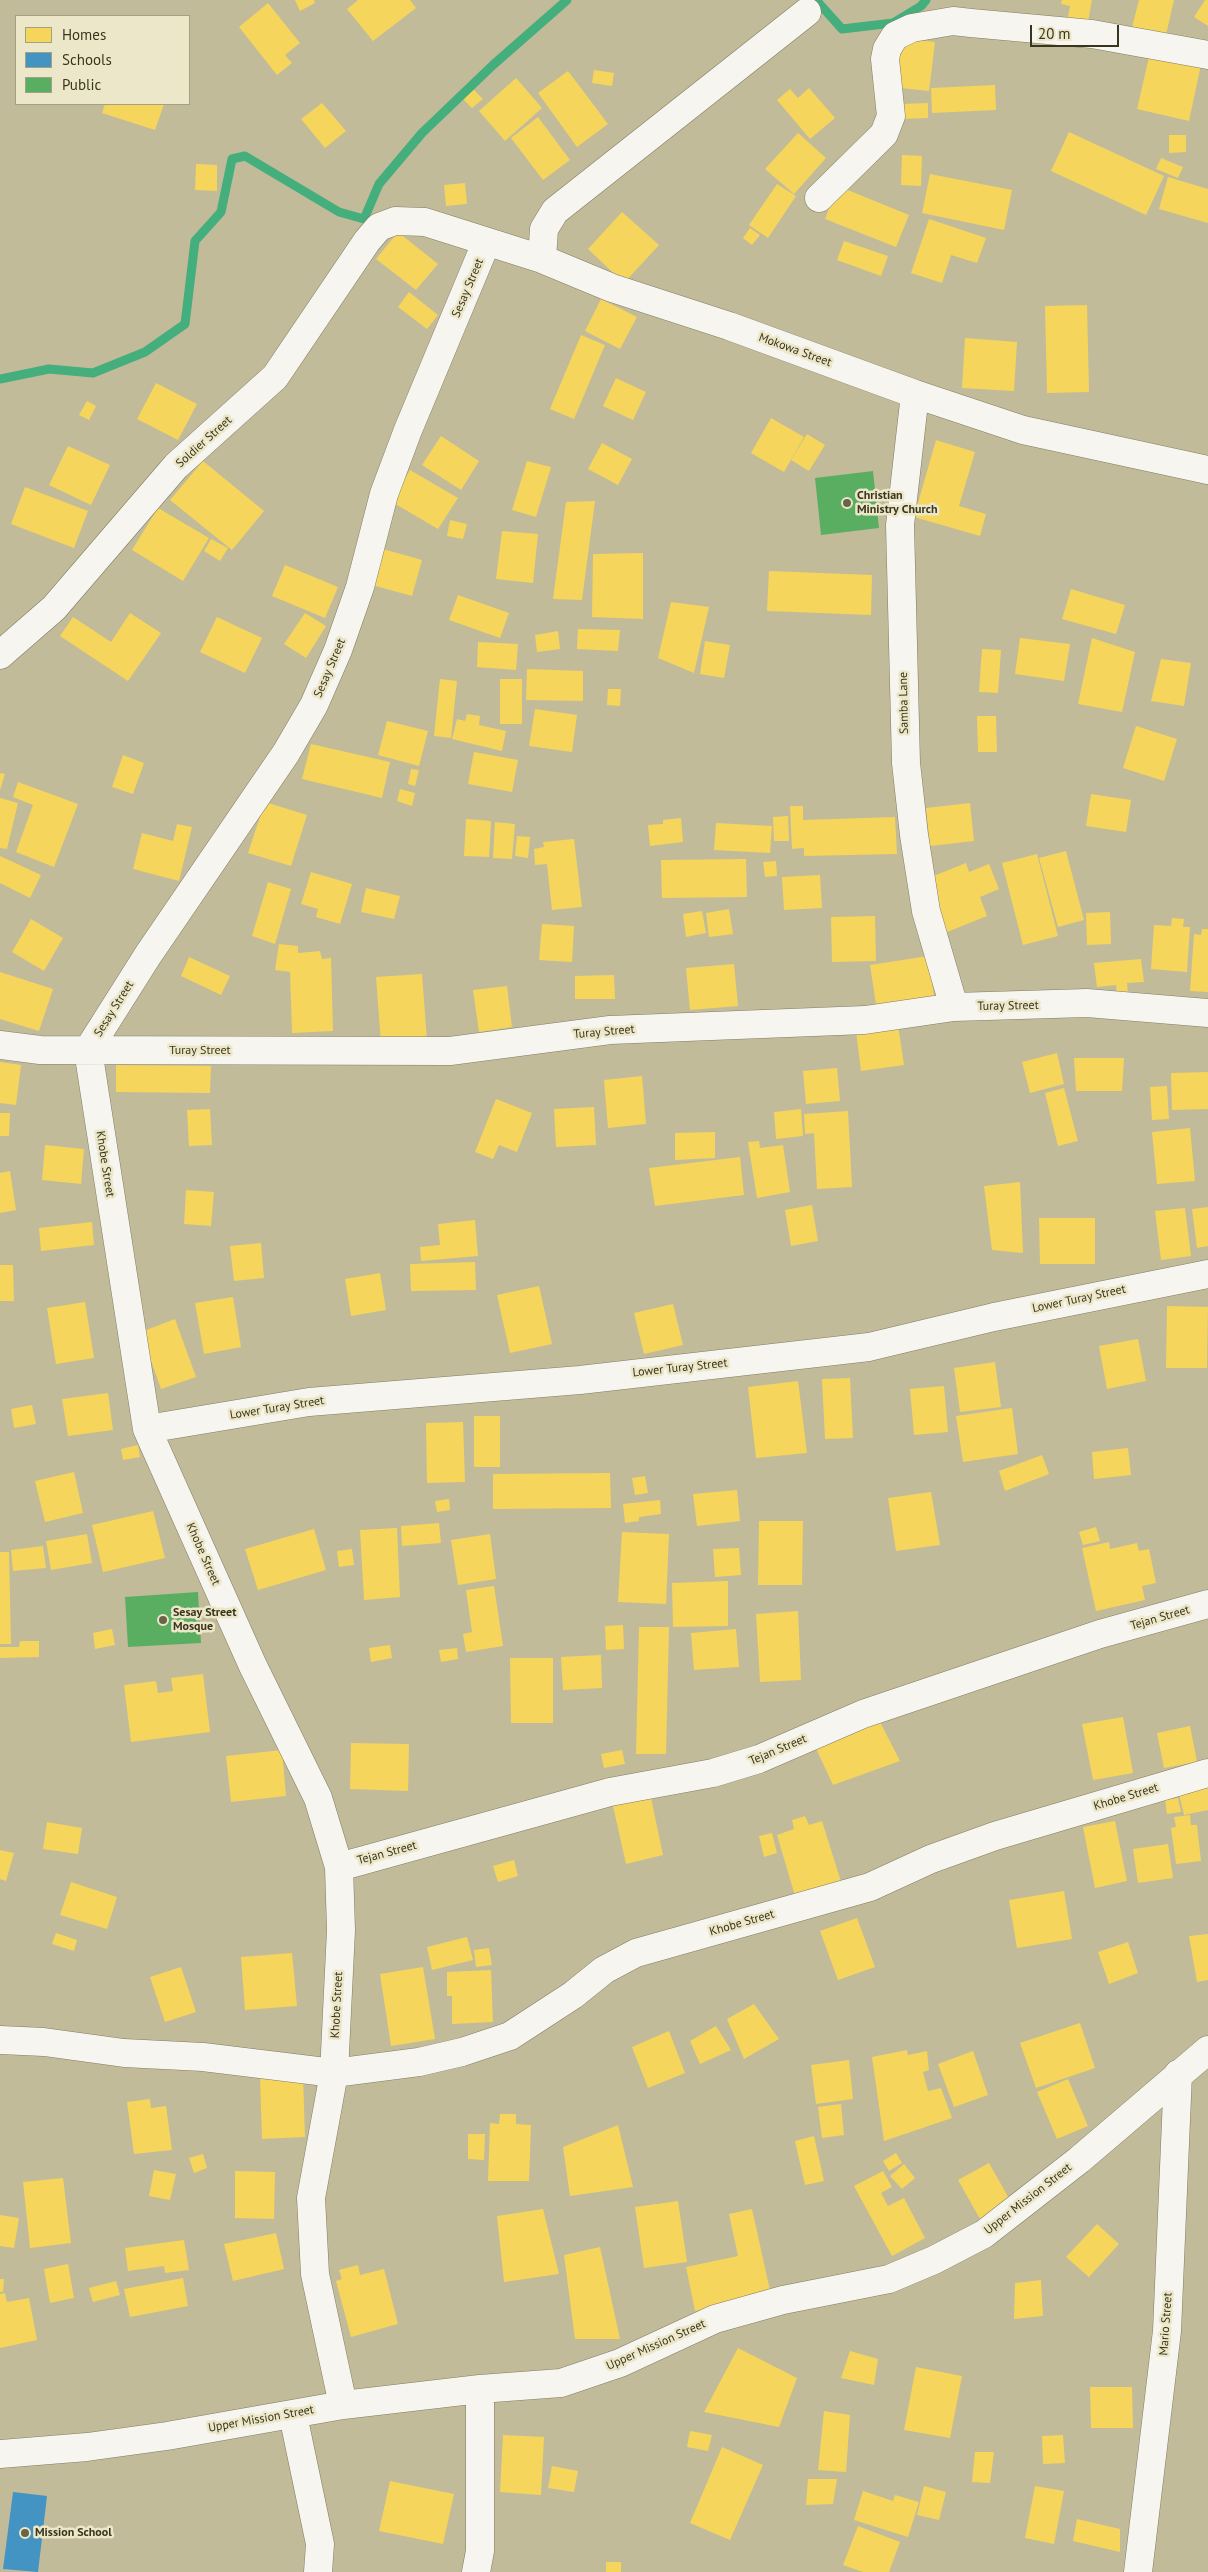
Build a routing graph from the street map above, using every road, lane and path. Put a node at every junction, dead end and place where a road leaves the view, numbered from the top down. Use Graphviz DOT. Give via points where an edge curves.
graph roads {
  1 [pos="976,11"];
  2 [pos="807,12"];
  3 [pos="1208,55"];
  4 [pos="819,198"];
  5 [pos="395,221"];
  6 [pos="486,243"];
  7 [pos="542,259"];
  8 [pos="915,394"];
  9 [pos="1204,470"];
  10 [pos="0,655"];
  11 [pos="954,1007"];
  12 [pos="1208,1013"];
  13 [pos="0,1045"];
  14 [pos="88,1050"];
  15 [pos="1208,1274"];
  16 [pos="147,1429"];
  17 [pos="1208,1604"];
  18 [pos="1208,1773"];
  19 [pos="339,1866"];
  20 [pos="0,2040"];
  21 [pos="1208,2050"];
  22 [pos="334,2073"];
  23 [pos="1178,2074"];
  24 [pos="480,2389"];
  25 [pos="343,2405"];
  26 [pos="293,2415"];
  27 [pos="0,2454"];
  28 [pos="318,2572"];
  29 [pos="476,2572"];
  30 [pos="1138,2572"];
  1 -- 3 [label="street"];
  1 -- 4 [label="street" via="912,28 896,36 887,49 885,59 890,116 884,134"];
  2 -- 7 [label="street" via="555,212 544,229"];
  5 -- 6 [label="street, Mokowa Street" via="425,222"];
  5 -- 10 [label="street, Soldier Street" via="379,227 367,241 275,377 176,466 54,608"];
  6 -- 7 [label="street, Mokowa Street"];
  6 -- 14 [label="street, Sesay Street" via="387,485 360,587 314,705 286,753 148,955"];
  7 -- 8 [label="street, Mokowa Street" via="612,288 729,326"];
  8 -- 9 [label="street, Mokowa Street" via="1023,430"];
  8 -- 11 [label="street, Samba Lane" via="900,525 906,763 926,911"];
  11 -- 12 [label="street, Turay Street" via="1087,1003"];
  11 -- 14 [label="street, Turay Street" via="865,1020 610,1030 450,1051"];
  13 -- 14 [label="street, Turay Street" via="40,1050"];
  14 -- 16 [label="street, Khobe Street"];
  15 -- 16 [label="street, Lower Turay Street" via="1004,1315 868,1347 580,1380 309,1402"];
  16 -- 19 [label="street, Khobe Street" via="254,1666 318,1798"];
  17 -- 19 [label="street, Tejan Street" via="1100,1634 863,1714 759,1760 713,1773 610,1792"];
  18 -- 22 [label="street, Khobe Street" via="995,1836 931,1859 870,1887 636,1953 604,1970 574,1995 502,2038 462,2052 419,2062"];
  19 -- 22 [label="street, Khobe Street" via="341,1930"];
  20 -- 22 [label="street" via="44,2042 124,2054 202,2057"];
  21 -- 23 [label="street, Upper Mission Street"];
  22 -- 25 [label="street" via="311,2198 315,2274"];
  23 -- 24 [label="street, Upper Mission Street" via="1079,2160 984,2234 934,2260 889,2279 783,2300 715,2319 620,2363 561,2383"];
  23 -- 30 [label="street, Mario Street" via="1167,2331"];
  24 -- 25 [label="street, Upper Mission Street"];
  24 -- 29 [label="street" via="480,2551"];
  25 -- 26 [label="street, Upper Mission Street"];
  26 -- 27 [label="street, Upper Mission Street" via="86,2447"];
  26 -- 28 [label="street" via="320,2544"];
}
